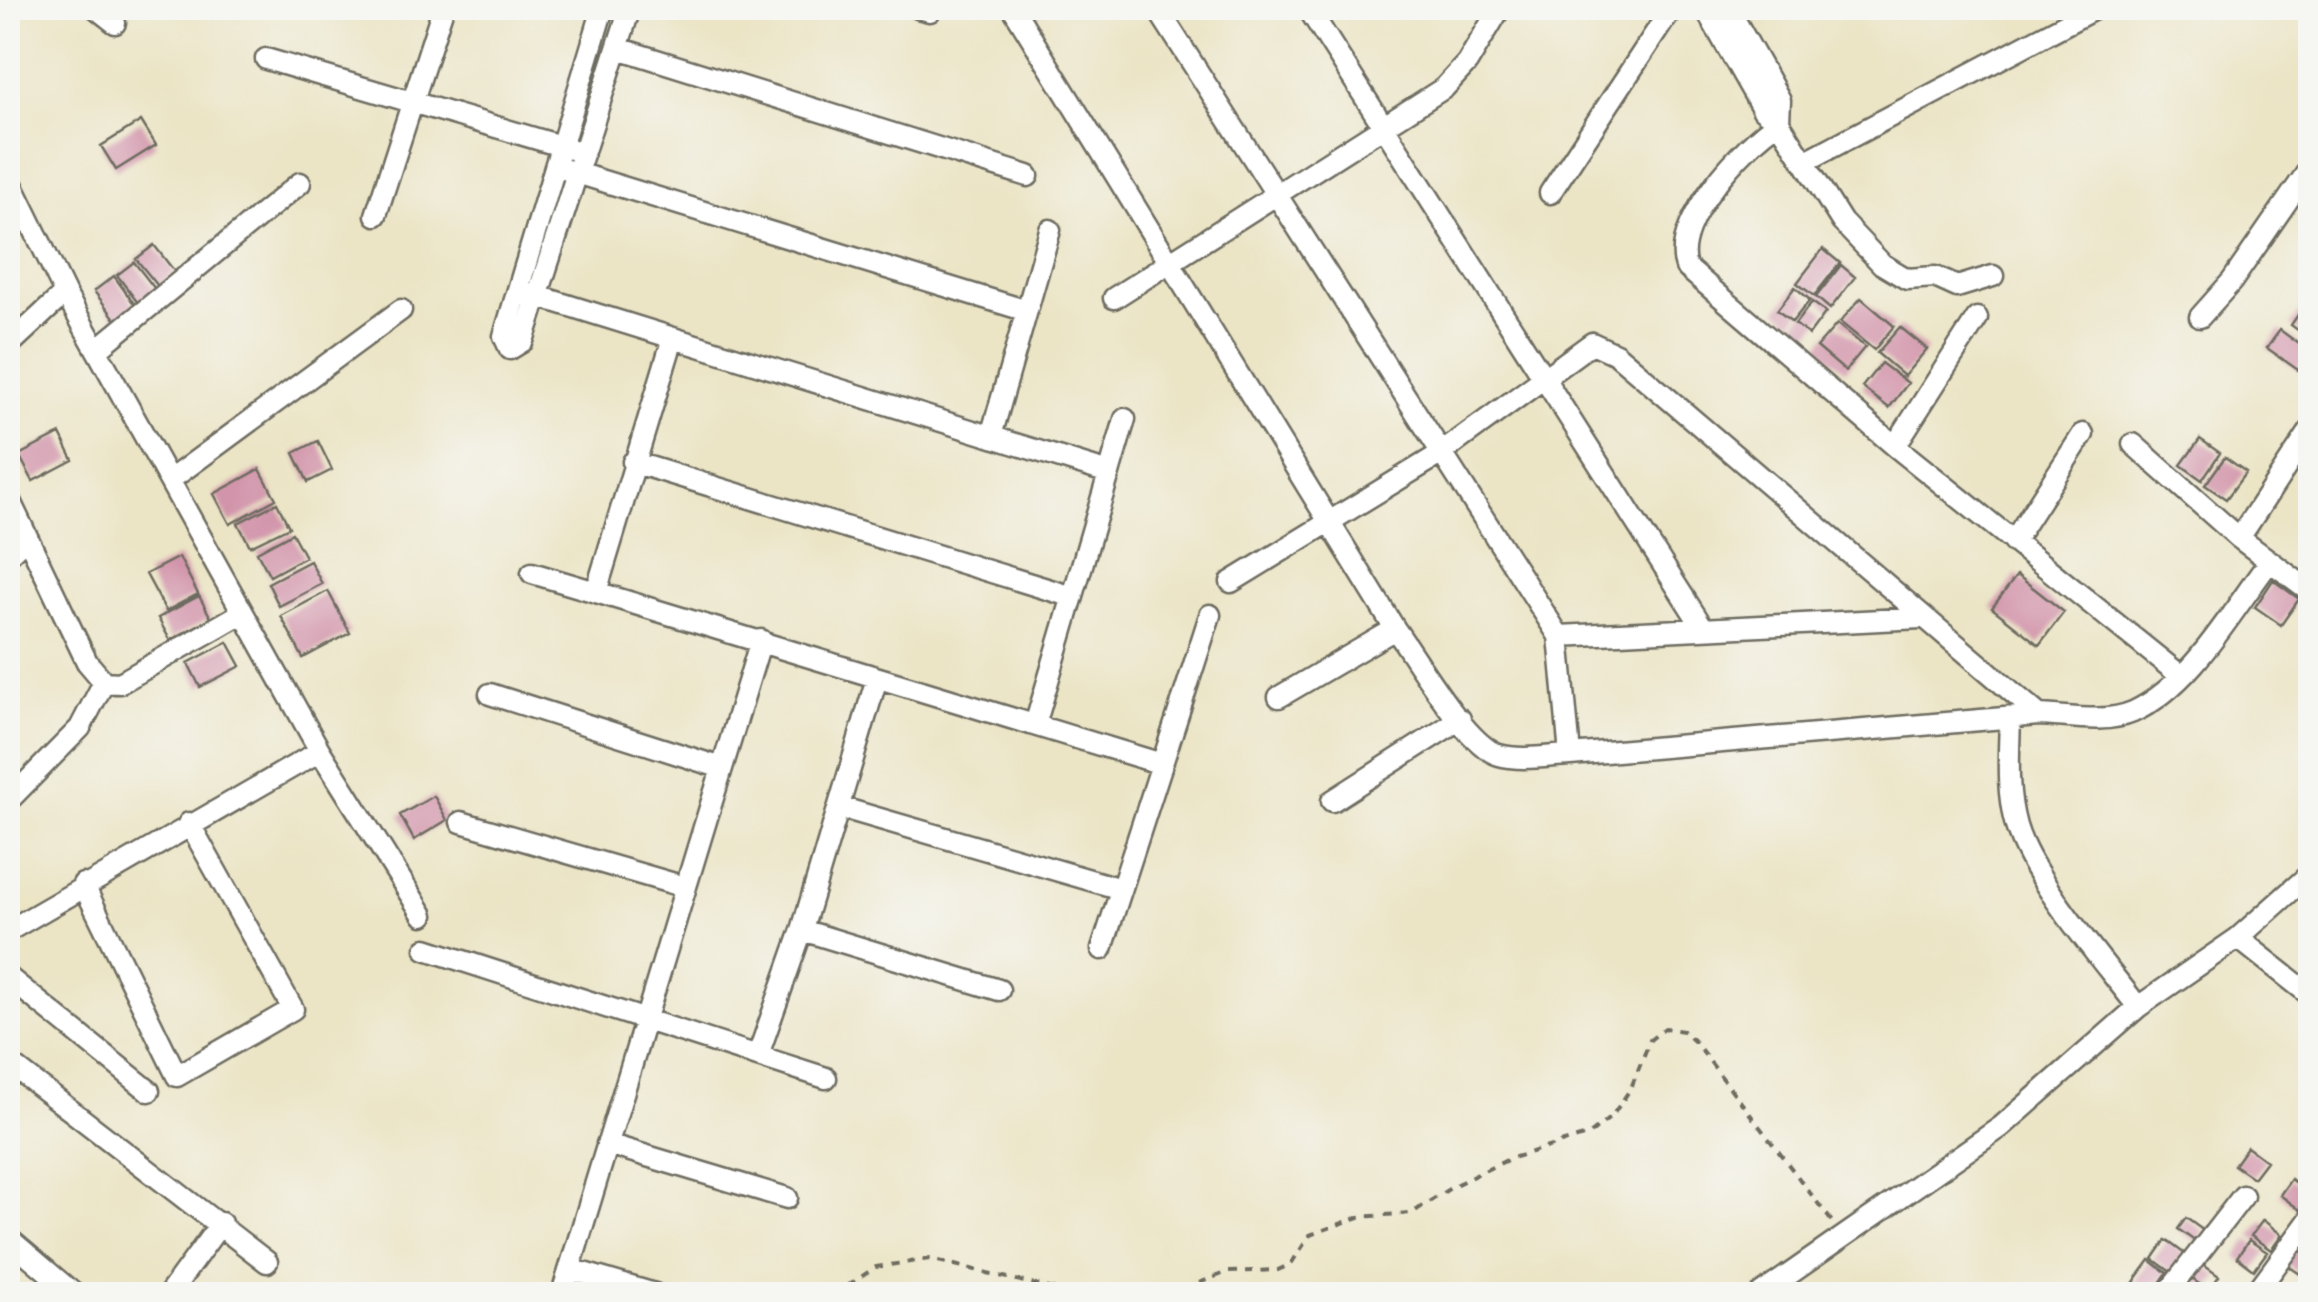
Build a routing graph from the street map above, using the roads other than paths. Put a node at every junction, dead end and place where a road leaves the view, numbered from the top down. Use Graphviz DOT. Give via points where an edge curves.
graph roads {
  1 [pos="96,8"];
  2 [pos="443,8"];
  3 [pos="603,8"];
  4 [pos="630,8"];
  5 [pos="1014,8"];
  6 [pos="1157,8"];
  7 [pos="1308,8"];
  8 [pos="1500,8"];
  9 [pos="1672,8"];
  10 [pos="1706,8"];
  11 [pos="1728,8"];
  12 [pos="2096,8"];
  13 [pos="115,23"];
  14 [pos="618,48"];
  15 [pos="266,58"];
  16 [pos="412,103"];
  17 [pos="1778,122"];
  18 [pos="1384,125"];
  19 [pos="558,157"];
  20 [pos="581,162"];
  21 [pos="1804,162"];
  22 [pos="2310,168"];
  23 [pos="8,176"];
  24 [pos="1028,176"];
  25 [pos="300,183"];
  26 [pos="1550,193"];
  27 [pos="1276,199"];
  28 [pos="376,216"];
  29 [pos="1050,230"];
  30 [pos="1174,262"];
  31 [pos="1992,276"];
  32 [pos="517,290"];
  33 [pos="65,293"];
  34 [pos="538,296"];
  35 [pos="1114,298"];
  36 [pos="401,310"];
  37 [pos="1024,310"];
  38 [pos="2200,317"];
  39 [pos="1978,318"];
  40 [pos="674,338"];
  41 [pos="8,346"];
  42 [pos="99,348"];
  43 [pos="1543,379"];
  44 [pos="1125,419"];
  45 [pos="2310,431"];
  46 [pos="2083,434"];
  47 [pos="991,436"];
  48 [pos="2133,444"];
  49 [pos="1895,446"];
  50 [pos="1440,454"];
  51 [pos="633,462"];
  52 [pos="1109,473"];
  53 [pos="170,480"];
  54 [pos="8,497"];
  55 [pos="1332,520"];
  56 [pos="27,537"];
  57 [pos="2239,538"];
  58 [pos="2013,542"];
  59 [pos="8,555"];
  60 [pos="2270,561"];
  61 [pos="532,574"];
  62 [pos="1231,582"];
  63 [pos="2310,591"];
  64 [pos="596,592"];
  65 [pos="1073,597"];
  66 [pos="242,613"];
  67 [pos="1210,616"];
  68 [pos="1921,618"];
  69 [pos="1702,626"];
  70 [pos="1395,629"];
  71 [pos="1558,636"];
  72 [pos="761,640"];
  73 [pos="2181,676"];
  74 [pos="878,678"];
  75 [pos="104,682"];
  76 [pos="490,694"];
  77 [pos="1279,697"];
  78 [pos="2039,715"];
  79 [pos="2010,718"];
  80 [pos="1460,719"];
  81 [pos="1035,725"];
  82 [pos="320,751"];
  83 [pos="1570,755"];
  84 [pos="1162,764"];
  85 [pos="722,768"];
  86 [pos="1332,800"];
  87 [pos="8,801"];
  88 [pos="840,807"];
  89 [pos="462,822"];
  90 [pos="189,823"];
  91 [pos="2310,874"];
  92 [pos="82,884"];
  93 [pos="685,887"];
  94 [pos="1121,889"];
  95 [pos="423,915"];
  96 [pos="802,930"];
  97 [pos="8,931"];
  98 [pos="2238,938"];
  99 [pos="426,949"];
  100 [pos="1102,949"];
  101 [pos="8,977"];
  102 [pos="999,990"];
  103 [pos="2310,995"];
  104 [pos="2138,1006"];
  105 [pos="643,1019"];
  106 [pos="758,1055"];
  107 [pos="8,1062"];
  108 [pos="826,1078"];
  109 [pos="149,1091"];
  110 [pos="607,1144"];
  111 [pos="2243,1196"];
  112 [pos="787,1198"];
  113 [pos="2310,1219"];
  114 [pos="220,1223"];
  115 [pos="8,1238"];
  116 [pos="268,1262"];
  117 [pos="570,1268"];
  118 [pos="74,1294"];
  119 [pos="169,1294"];
  120 [pos="562,1294"];
  121 [pos="656,1294"];
  122 [pos="1761,1294"];
  123 [pos="2167,1294"];
  124 [pos="2255,1294"];
  1 -- 13 [label="street"];
  2 -- 16 [label="street"];
  3 -- 19 [label="street"];
  4 -- 14 [label="street"];
  5 -- 30 [label="street"];
  6 -- 27 [label="street"];
  7 -- 18 [label="street"];
  8 -- 18 [label="street" via="1458,76"];
  9 -- 26 [label="street"];
  10 -- 17 [label="street" via="1763,110"];
  11 -- 17 [label="street" via="1780,100"];
  12 -- 21 [label="street"];
  14 -- 20 [label="street"];
  14 -- 24 [label="street"];
  15 -- 16 [label="street"];
  16 -- 19 [label="street"];
  16 -- 28 [label="street"];
  17 -- 21 [label="street"];
  17 -- 49 [label="street" via="1748,143 1711,192 1688,233 1683,260"];
  18 -- 27 [label="street"];
  18 -- 43 [label="street"];
  19 -- 20 [label="street"];
  19 -- 32 [label="street"];
  20 -- 34 [label="street"];
  20 -- 37 [label="street"];
  21 -- 31 [label="street" via="1853,238 1900,276 1935,277 1957,286"];
  22 -- 38 [label="street"];
  23 -- 33 [label="street"];
  25 -- 42 [label="street"];
  27 -- 30 [label="street"];
  27 -- 50 [label="street"];
  29 -- 37 [label="street"];
  30 -- 35 [label="street"];
  30 -- 55 [label="street"];
  32 -- 34 [label="street"];
  32 -- 34 [label="street" via="504,336 510,349 524,342"];
  33 -- 41 [label="street"];
  33 -- 42 [label="street"];
  34 -- 40 [label="street"];
  36 -- 53 [label="street"];
  37 -- 47 [label="street"];
  39 -- 49 [label="street"];
  40 -- 47 [label="street"];
  40 -- 51 [label="street"];
  42 -- 53 [label="street"];
  43 -- 50 [label="street"];
  43 -- 68 [label="street" via="1592,344 1605,346"];
  43 -- 69 [label="street"];
  44 -- 52 [label="street"];
  45 -- 57 [label="street"];
  46 -- 58 [label="street"];
  47 -- 52 [label="street"];
  48 -- 57 [label="street"];
  49 -- 58 [label="street"];
  50 -- 55 [label="street"];
  50 -- 71 [label="street"];
  51 -- 64 [label="street"];
  51 -- 65 [label="street"];
  52 -- 65 [label="street"];
  53 -- 66 [label="street"];
  54 -- 56 [label="street"];
  55 -- 62 [label="street"];
  55 -- 70 [label="street"];
  56 -- 59 [label="street"];
  56 -- 75 [label="street" via="87,662"];
  57 -- 60 [label="street"];
  58 -- 73 [label="street"];
  60 -- 63 [label="street"];
  60 -- 73 [label="street"];
  61 -- 64 [label="street"];
  64 -- 72 [label="street"];
  65 -- 81 [label="street"];
  66 -- 75 [label="street" via="120,683"];
  66 -- 82 [label="street"];
  67 -- 84 [label="street"];
  68 -- 69 [label="street"];
  68 -- 78 [label="street"];
  69 -- 71 [label="street"];
  70 -- 77 [label="street"];
  70 -- 80 [label="street"];
  71 -- 83 [label="street"];
  72 -- 74 [label="street"];
  72 -- 85 [label="street"];
  73 -- 78 [label="street" via="2133,712 2102,718"];
  74 -- 81 [label="street"];
  74 -- 88 [label="street"];
  75 -- 87 [label="street" via="80,728"];
  76 -- 85 [label="street"];
  78 -- 79 [label="street"];
  79 -- 83 [label="street"];
  79 -- 104 [label="street" via="2008,782 2016,829 2060,905"];
  80 -- 83 [label="street" via="1500,756"];
  80 -- 86 [label="street"];
  81 -- 84 [label="street"];
  82 -- 90 [label="street"];
  82 -- 95 [label="street"];
  84 -- 94 [label="street"];
  85 -- 93 [label="street"];
  88 -- 94 [label="street"];
  88 -- 96 [label="street"];
  89 -- 93 [label="street"];
  90 -- 92 [label="street"];
  90 -- 92 [label="street" via="292,1009 177,1076"];
  91 -- 98 [label="street"];
  92 -- 97 [label="street"];
  93 -- 105 [label="street"];
  94 -- 100 [label="street"];
  96 -- 102 [label="street"];
  96 -- 106 [label="street"];
  98 -- 103 [label="street"];
  98 -- 104 [label="street"];
  99 -- 105 [label="street"];
  101 -- 109 [label="street"];
  104 -- 122 [label="street" via="2001,1126"];
  105 -- 106 [label="street"];
  105 -- 110 [label="street"];
  106 -- 108 [label="street"];
  107 -- 114 [label="street"];
  110 -- 112 [label="street"];
  110 -- 117 [label="street"];
  111 -- 123 [label="street"];
  113 -- 124 [label="street"];
  114 -- 116 [label="street"];
  114 -- 119 [label="street"];
  115 -- 118 [label="street"];
  117 -- 120 [label="street"];
  117 -- 121 [label="street"];
}
